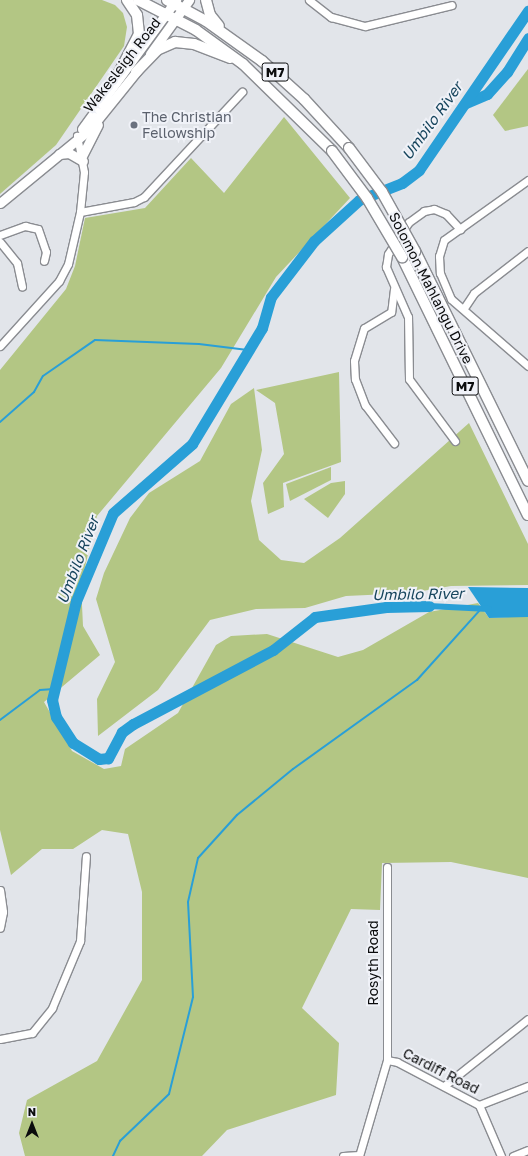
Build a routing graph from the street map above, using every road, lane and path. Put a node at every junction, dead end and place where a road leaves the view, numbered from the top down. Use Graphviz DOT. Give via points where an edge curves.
graph roads {
  1 [pos="127,0"];
  2 [pos="138,0"];
  3 [pos="206,0"];
  4 [pos="309,0"];
  5 [pos="172,1"];
  6 [pos="186,4"];
  7 [pos="452,5"];
  8 [pos="171,17"];
  9 [pos="237,42"];
  10 [pos="243,64"];
  11 [pos="136,72"];
  12 [pos="110,90"];
  13 [pos="242,92"];
  14 [pos="107,110"];
  15 [pos="75,139"];
  16 [pos="58,154"];
  17 [pos="83,159"];
  18 [pos="528,180"];
  19 [pos="0,203"];
  20 [pos="80,212"];
  21 [pos="460,229"];
  22 [pos="0,235"];
  23 [pos="0,242"];
  24 [pos="528,251"];
  25 [pos="44,261"];
  26 [pos="22,286"];
  27 [pos="394,289"];
  28 [pos="464,308"];
  29 [pos="0,346"];
  30 [pos="528,366"];
  31 [pos="455,441"];
  32 [pos="394,443"];
  33 [pos="528,481"];
  34 [pos="528,515"];
  35 [pos="86,856"];
  36 [pos="387,867"];
  37 [pos="0,890"];
  38 [pos="0,928"];
  39 [pos="528,1019"];
  40 [pos="0,1039"];
  41 [pos="386,1060"];
  42 [pos="444,1086"];
  43 [pos="528,1086"];
  44 [pos="479,1105"];
  45 [pos="528,1150"];
  46 [pos="343,1156"];
  47 [pos="359,1156"];
  48 [pos="501,1156"];
  49 [pos="513,1156"];
  1 -- 12 [label="highway" via="137,15 139,34"];
  2 -- 8 [label="highway, Solomon Mahlangu Drive / M7"];
  3 -- 9 [label="highway" via="214,22"];
  4 -- 7 [label="street" via="331,17 365,26"];
  5 -- 6 [label="highway, Solomon Mahlangu Drive / M7"];
  5 -- 8 [label="main road"];
  6 -- 8 [label="main road"];
  6 -- 9 [label="highway, Solomon Mahlangu Drive / M7"];
  8 -- 10 [label="highway, Solomon Mahlangu Drive / M7"];
  8 -- 11 [label="main road, Wakesleigh Road"];
  8 -- 12 [label="main road, Wakesleigh Road"];
  9 -- 33 [label="highway, Solomon Mahlangu Drive / M7, bridge" via="304,99 349,148 382,192 415,251"];
  10 -- 11 [label="highway" via="203,47 175,42 157,50"];
  10 -- 34 [label="highway, Solomon Mahlangu Drive / M7, bridge" via="332,151 367,198 402,257"];
  11 -- 14 [label="main road, Wakesleigh Road"];
  12 -- 15 [label="main road, Wakesleigh Road"];
  13 -- 20 [label="street" via="144,197 134,202"];
  14 -- 15 [label="main road, Wakesleigh Road"];
  14 -- 17 [label="main road"];
  15 -- 16 [label="main road, Wakesleigh Road"];
  15 -- 17 [label="street"];
  16 -- 17 [label="main road" via="69,153"];
  16 -- 19 [label="main road, Wakesleigh Road"];
  17 -- 20 [label="street"];
  18 -- 21 [label="street"];
  20 -- 29 [label="street" via="64,273"];
  21 -- 27 [label="street" via="446,214 434,209 413,218 387,257 387,272"];
  21 -- 28 [label="street" via="443,242 439,265 451,299"];
  22 -- 25 [label="street" via="25,226 38,229 46,252"];
  23 -- 26 [label="street" via="17,263"];
  24 -- 28 [label="street" via="474,293"];
  27 -- 31 [label="street" via="410,324 409,379"];
  27 -- 32 [label="street" via="391,312 364,328 354,361 355,379 365,405"];
  28 -- 30 [label="street" via="468,316"];
  35 -- 40 [label="street" via="80,941 55,1002 32,1033"];
  36 -- 41 [label="street, Rosyth Road"];
  37 -- 38 [label="street" via="3,912"];
  39 -- 42 [label="street"];
  41 -- 42 [label="street, Cardiff Road"];
  41 -- 47 [label="street, Cardiff Road"];
  42 -- 44 [label="street, Cardiff Road"];
  43 -- 44 [label="street"];
  44 -- 48 [label="street, Cardiff Road"];
  45 -- 49 [label="street"];
  46 -- 47 [label="street, Cardiff Road"];
}
